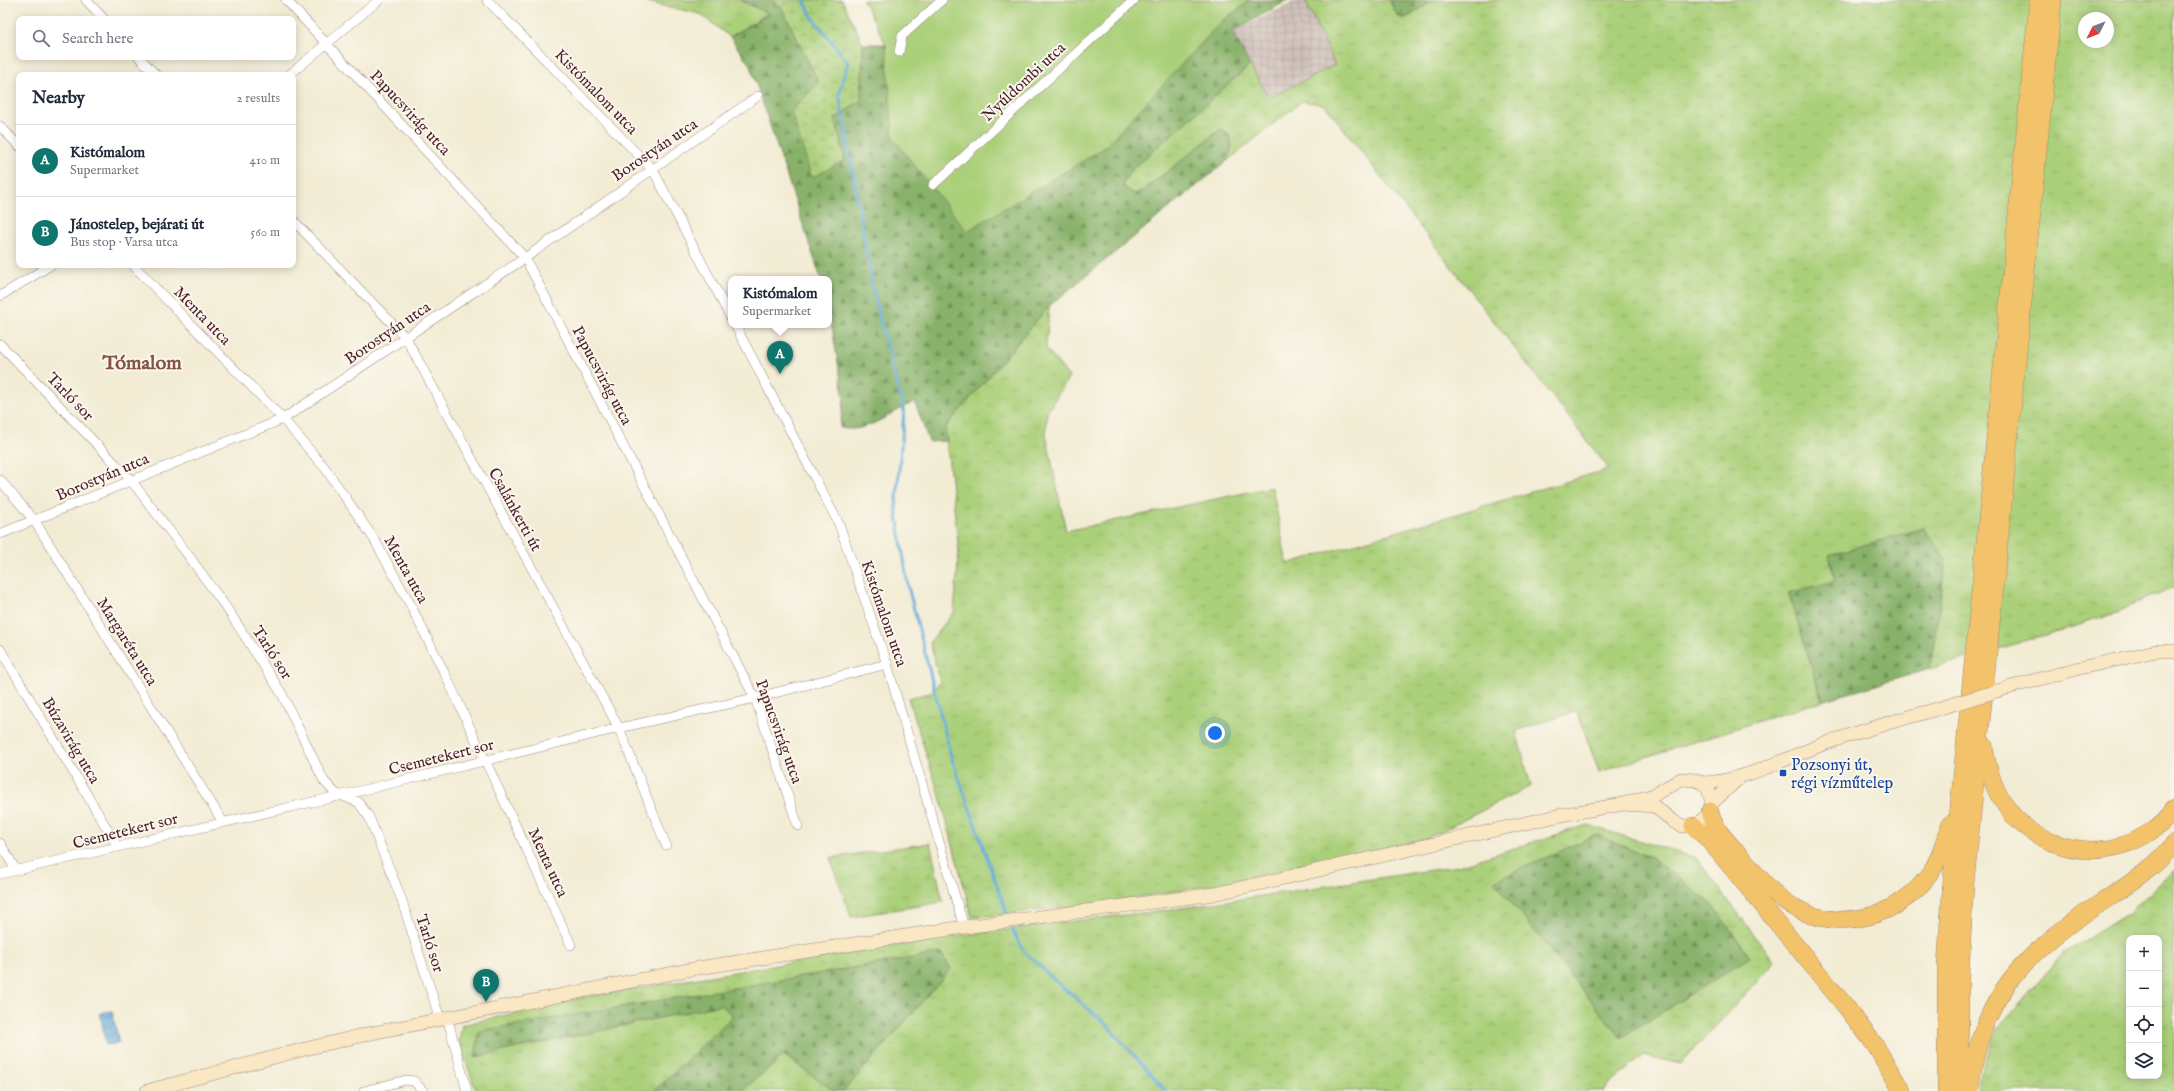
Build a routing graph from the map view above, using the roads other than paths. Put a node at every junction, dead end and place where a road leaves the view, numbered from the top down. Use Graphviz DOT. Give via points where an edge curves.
graph roads {
  1 [pos="86,0"];
  2 [pos="286,0"];
  3 [pos="379,0"];
  4 [pos="487,0"];
  5 [pos="942,0"];
  6 [pos="1134,0"];
  7 [pos="2038,0"];
  8 [pos="2053,0"];
  9 [pos="101,16"];
  10 [pos="327,43"];
  11 [pos="899,52"];
  12 [pos="143,60"];
  13 [pos="153,72"];
  14 [pos="293,72"];
  15 [pos="758,96"];
  16 [pos="0,126"];
  17 [pos="16,143"];
  18 [pos="653,170"];
  19 [pos="933,185"];
  20 [pos="296,223"];
  21 [pos="525,258"];
  22 [pos="46,268"];
  23 [pos="136,268"];
  24 [pos="0,296"];
  25 [pos="728,312"];
  26 [pos="737,328"];
  27 [pos="406,338"];
  28 [pos="0,344"];
  29 [pos="283,419"];
  30 [pos="0,480"];
  31 [pos="130,480"];
  32 [pos="34,520"];
  33 [pos="0,534"];
  34 [pos="2174,642"];
  35 [pos="0,649"];
  36 [pos="2156,651"];
  37 [pos="2174,651"];
  38 [pos="887,664"];
  39 [pos="755,698"];
  40 [pos="1980,724"];
  41 [pos="619,728"];
  42 [pos="485,761"];
  43 [pos="1742,777"];
  44 [pos="1702,783"];
  45 [pos="1668,788"];
  46 [pos="343,795"];
  47 [pos="1959,798"];
  48 [pos="1623,804"];
  49 [pos="1711,807"];
  50 [pos="2174,809"];
  51 [pos="1667,814"];
  52 [pos="223,822"];
  53 [pos="798,826"];
  54 [pos="1693,826"];
  55 [pos="0,843"];
  56 [pos="2174,843"];
  57 [pos="666,845"];
  58 [pos="118,847"];
  59 [pos="16,870"];
  60 [pos="0,874"];
  61 [pos="964,927"];
  62 [pos="571,945"];
  63 [pos="443,1018"];
  64 [pos="147,1091"];
  65 [pos="364,1091"];
  66 [pos="423,1091"];
  67 [pos="467,1091"];
  68 [pos="1902,1091"];
  69 [pos="1946,1091"];
  70 [pos="1960,1091"];
  71 [pos="1970,1091"];
  1 -- 9 [label="street"];
  2 -- 10 [label="street, Papucsvirág utca"];
  3 -- 10 [label="street"];
  4 -- 18 [label="street, Kistómalom utca"];
  5 -- 11 [label="street" via="902,36"];
  6 -- 19 [label="street, Nyúldombi utca"];
  7 -- 47 [label="highway"];
  8 -- 40 [label="highway"];
  10 -- 14 [label="street"];
  10 -- 21 [label="street, Papucsvirág utca"];
  12 -- 13 [label="street"];
  15 -- 18 [label="street, Borostyán utca"];
  16 -- 17 [label="street"];
  18 -- 21 [label="street, Borostyán utca" via="644,173"];
  18 -- 25 [label="street, Kistómalom utca"];
  20 -- 27 [label="street, Csalánkerti út"];
  21 -- 27 [label="street, Borostyán utca"];
  21 -- 39 [label="street, Papucsvirág utca"];
  22 -- 24 [label="street"];
  23 -- 29 [label="street, Menta utca"];
  26 -- 38 [label="street, Kistómalom utca" via="839,524"];
  27 -- 29 [label="street, Borostyán utca"];
  27 -- 41 [label="street, Csalánkerti út"];
  28 -- 31 [label="street, Tarló sor"];
  29 -- 31 [label="street, Borostyán utca"];
  29 -- 42 [label="street, Menta utca" via="325,468 374,539 416,617"];
  30 -- 32 [label="street, Margaréta utca"];
  31 -- 32 [label="street, Borostyán utca"];
  31 -- 46 [label="street, Tarló sor" via="188,555 250,643 282,694 324,781 335,793"];
  32 -- 33 [label="street, Borostyán utca"];
  32 -- 52 [label="street, Margaréta utca"];
  34 -- 36 [label="main road"];
  35 -- 58 [label="street, Búzavirág utca"];
  36 -- 37 [label="main road"];
  36 -- 43 [label="main road, bridge" via="2080,668 1937,709 1822,745"];
  38 -- 39 [label="street, Csemetekert sor"];
  38 -- 61 [label="street, Kistómalom utca"];
  39 -- 41 [label="street, Csemetekert sor"];
  39 -- 53 [label="street, Papucsvirág utca"];
  40 -- 50 [label="highway" via="1987,765 1994,786 2004,804 2028,829 2042,838 2077,849 2112,849 2134,841 2155,829"];
  40 -- 70 [label="highway" via="1960,970"];
  41 -- 42 [label="street, Csemetekert sor"];
  41 -- 57 [label="street, Csalánkerti út"];
  42 -- 46 [label="street, Csemetekert sor"];
  42 -- 62 [label="street, Menta utca"];
  43 -- 44 [label="main road"];
  43 -- 49 [label="main road" via="1725,789"];
  44 -- 45 [label="main road" via="1682,779"];
  44 -- 49 [label="main road" via="1708,789"];
  45 -- 48 [label="main road"];
  45 -- 51 [label="main road" via="1663,799"];
  46 -- 52 [label="street, Csemetekert sor"];
  46 -- 63 [label="street, Tarló sor" via="358,802 369,817 401,898"];
  47 -- 49 [label="highway" via="1938,859 1918,889 1888,910 1867,917 1842,920 1810,914 1793,906 1763,883 1711,819"];
  47 -- 69 [label="highway" via="1946,964"];
  48 -- 51 [label="main road" via="1654,806"];
  48 -- 61 [label="main road" via="1561,815 1214,894"];
  49 -- 54 [label="main road" via="1700,823"];
  51 -- 54 [label="main road" via="1678,824"];
  52 -- 58 [label="street, Csemetekert sor"];
  54 -- 68 [label="highway" via="1709,840 1847,1008 1875,1045"];
  55 -- 59 [label="street"];
  56 -- 71 [label="highway" via="2150,869 2064,927 2020,967 2002,991 1989,1016 1977,1047"];
  58 -- 59 [label="street, Csemetekert sor"];
  59 -- 60 [label="street, Csemetekert sor"];
  61 -- 63 [label="main road" via="698,968"];
  63 -- 64 [label="main road" via="301,1050"];
  63 -- 67 [label="street, Tarló sor"];
  65 -- 66 [label="street" via="406,1080 414,1081"];
}
